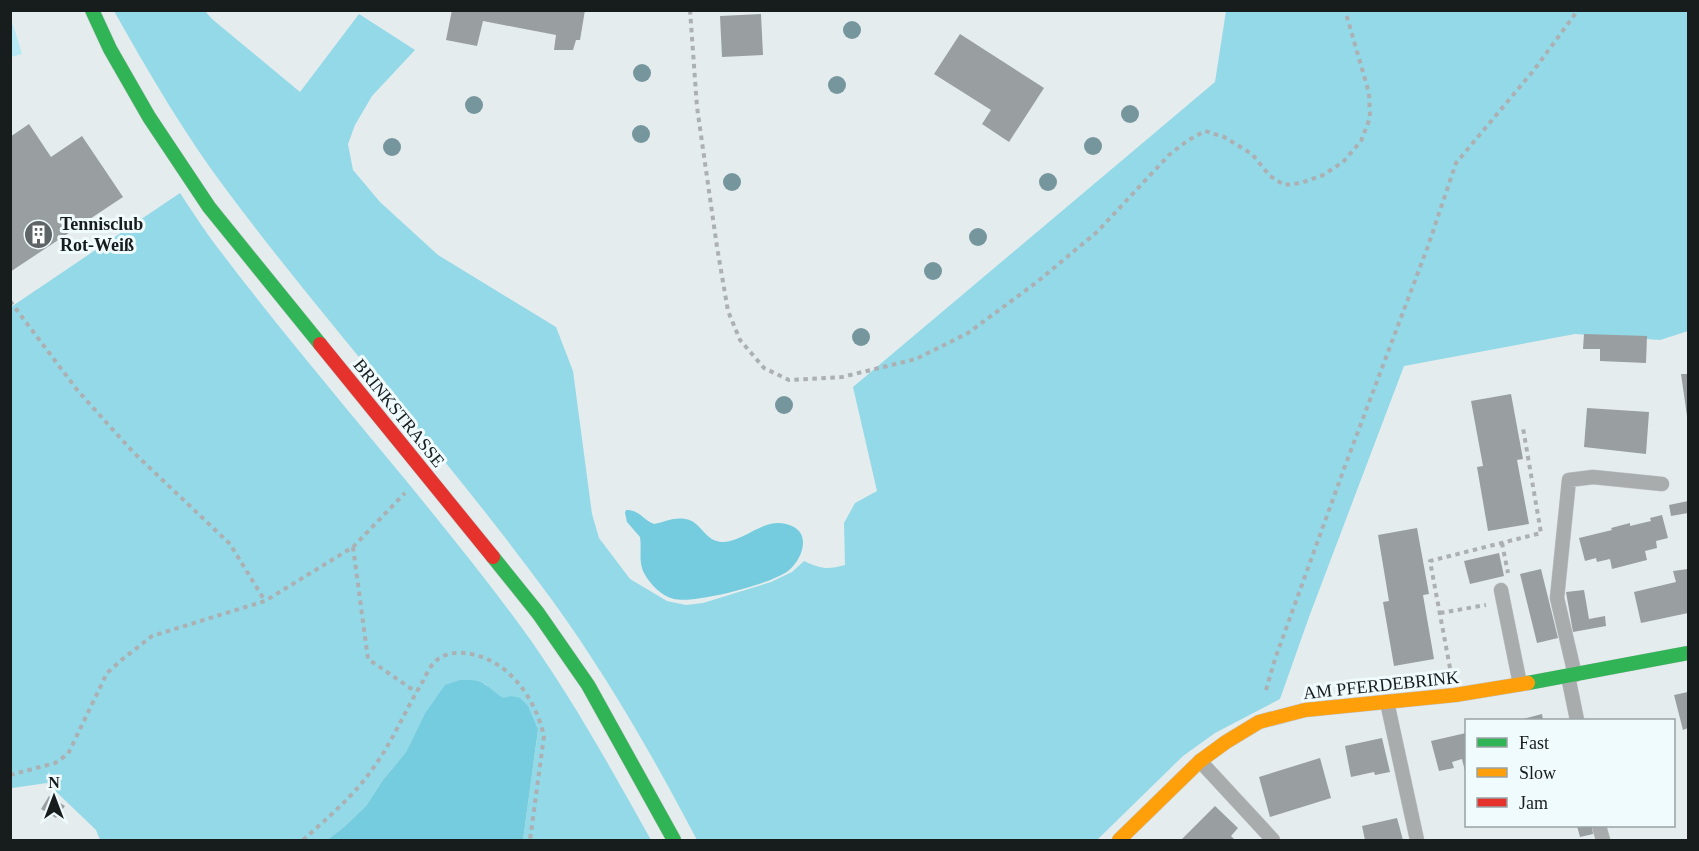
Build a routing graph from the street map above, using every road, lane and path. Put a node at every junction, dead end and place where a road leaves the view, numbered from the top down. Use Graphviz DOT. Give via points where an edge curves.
graph roads {
  1 [pos="92,10"];
  2 [pos="690,10"];
  3 [pos="1345,10"];
  4 [pos="1578,10"];
  5 [pos="10,301"];
  6 [pos="1523,428"];
  7 [pos="1662,484"];
  8 [pos="406,492"];
  9 [pos="1502,543"];
  10 [pos="353,547"];
  11 [pos="1503,596"];
  12 [pos="265,601"];
  13 [pos="1440,613"];
  14 [pos="1689,653"];
  15 [pos="1571,675"];
  16 [pos="1520,684"];
  17 [pos="416,692"];
  18 [pos="1455,695"];
  19 [pos="1387,702"];
  20 [pos="1577,719"];
  21 [pos="1259,722"];
  22 [pos="1200,761"];
  23 [pos="10,775"];
  24 [pos="303,840"];
  25 [pos="530,840"];
  26 [pos="674,840"];
  27 [pos="1119,840"];
  28 [pos="1273,840"];
  29 [pos="1417,840"];
  1 -- 26 [label="street, BRINKSTRASSE" via="149,117 209,207 523,594 588,685"];
  2 -- 3 [label="path" via="697,107 729,311 740,339 764,368 789,381 842,377 916,359 968,333 1097,232 1169,155 1205,131 1252,154 1270,176 1284,185 1323,175 1343,162 1361,141 1370,118 1369,93"];
  4 -- 21 [label="path" via="1534,70 1456,163 1275,659"];
  5 -- 12 [label="path" via="78,391 133,452 230,544"];
  6 -- 9 [label="path" via="1541,533"];
  7 -- 15 [label="lane" via="1593,477 1569,480 1557,598"];
  8 -- 10 [label="path"];
  9 -- 11 [label="path" via="1508,575"];
  9 -- 13 [label="path" via="1430,561"];
  10 -- 12 [label="path"];
  10 -- 17 [label="path" via="368,659"];
  11 -- 13 [label="path"];
  11 -- 16 [label="lane"];
  12 -- 23 [label="path" via="152,636 107,674 68,754 56,763"];
  13 -- 18 [label="path"];
  14 -- 15 [label="street, AM PFERDEBRINK"];
  15 -- 16 [label="street, AM PFERDEBRINK"];
  15 -- 20 [label="lane"];
  16 -- 18 [label="street, AM PFERDEBRINK"];
  17 -- 24 [label="path" via="378,761 351,797"];
  17 -- 25 [label="path" via="435,661 454,652 492,660 509,672 540,720 544,736"];
  18 -- 19 [label="street, AM PFERDEBRINK"];
  19 -- 21 [label="street, AM PFERDEBRINK" via="1305,710"];
  19 -- 29 [label="lane"];
  21 -- 22 [label="street, AM PFERDEBRINK"];
  22 -- 27 [label="street, AM PFERDEBRINK"];
  22 -- 28 [label="lane"];
}
